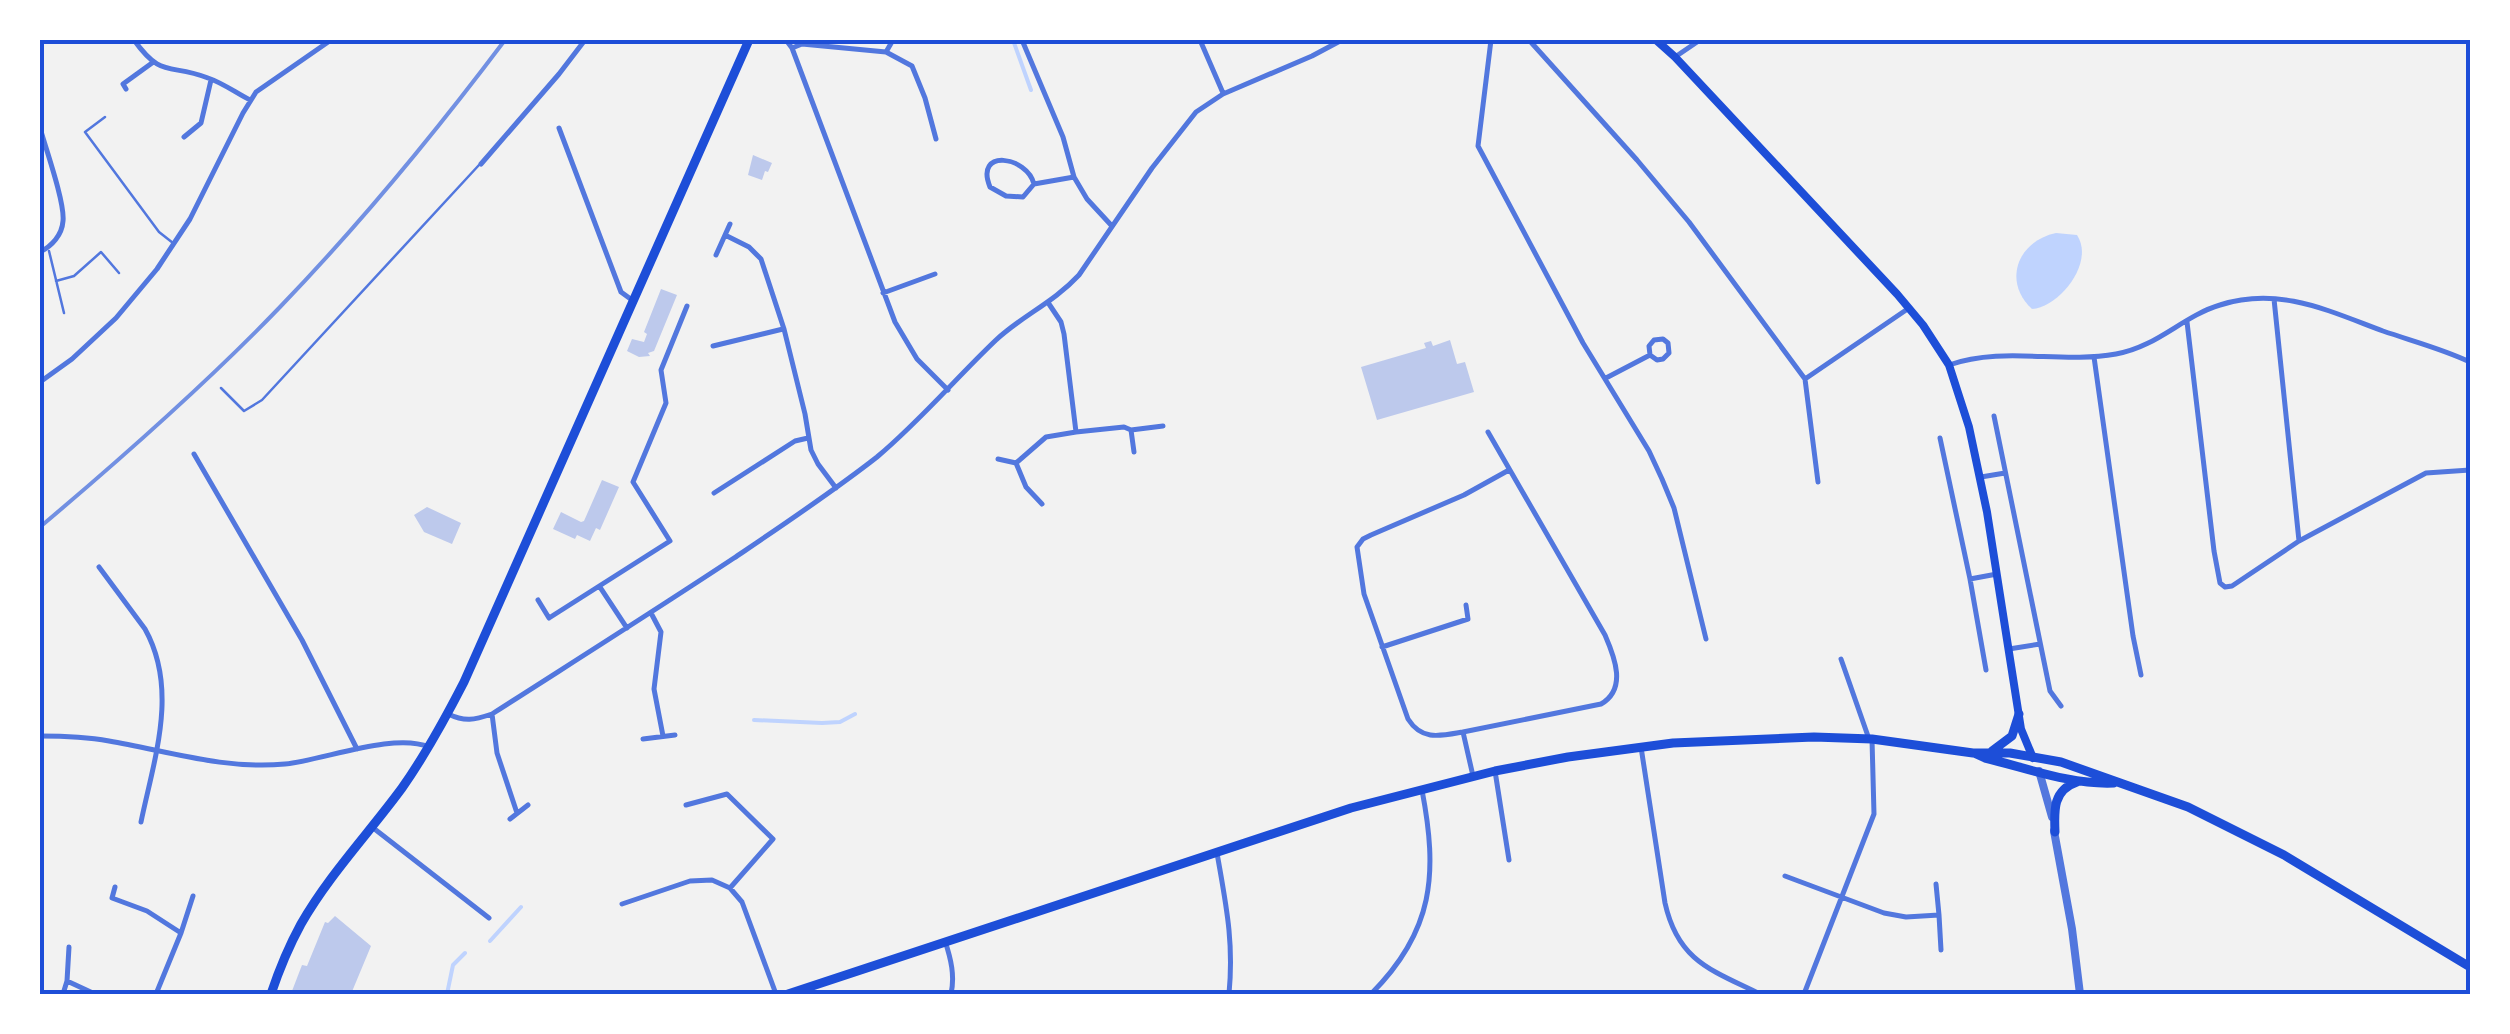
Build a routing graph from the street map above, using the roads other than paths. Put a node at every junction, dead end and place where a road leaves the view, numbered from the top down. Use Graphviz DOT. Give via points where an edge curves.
graph roads {
  1 [pos="134,40"];
  2 [pos="331,40"];
  3 [pos="585,40"];
  4 [pos="749,40"];
  5 [pos="786,40"];
  6 [pos="894,40"];
  7 [pos="1022,40"];
  8 [pos="1200,40"];
  9 [pos="1342,40"];
  10 [pos="1491,40"];
  11 [pos="1529,40"];
  12 [pos="1656,40"];
  13 [pos="1700,40"];
  14 [pos="792,48"];
  15 [pos="886,52"];
  16 [pos="1675,57"];
  17 [pos="152,63"];
  18 [pos="211,79"];
  19 [pos="126,89"];
  20 [pos="1223,94"];
  21 [pos="250,100"];
  22 [pos="104,117"];
  23 [pos="40,128"];
  24 [pos="559,128"];
  25 [pos="184,137"];
  26 [pos="936,139"];
  27 [pos="48,160"];
  28 [pos="40,162"];
  29 [pos="481,164"];
  30 [pos="1074,177"];
  31 [pos="1034,184"];
  32 [pos="730,224"];
  33 [pos="1111,225"];
  34 [pos="725,235"];
  35 [pos="174,244"];
  36 [pos="48,248"];
  37 [pos="40,252"];
  38 [pos="716,255"];
  39 [pos="119,273"];
  40 [pos="935,274"];
  41 [pos="56,281"];
  42 [pos="883,293"];
  43 [pos="2274,299"];
  44 [pos="635,302"];
  45 [pos="1049,304"];
  46 [pos="687,306"];
  47 [pos="1909,308"];
  48 [pos="64,313"];
  49 [pos="2187,322"];
  50 [pos="784,329"];
  51 [pos="713,346"];
  52 [pos="1650,355"];
  53 [pos="2094,356"];
  54 [pos="2470,362"];
  55 [pos="1948,365"];
  56 [pos="1605,378"];
  57 [pos="1805,379"];
  58 [pos="40,382"];
  59 [pos="221,388"];
  60 [pos="948,390"];
  61 [pos="1994,416"];
  62 [pos="1163,426"];
  63 [pos="1131,430"];
  64 [pos="1076,432"];
  65 [pos="1488,432"];
  66 [pos="808,438"];
  67 [pos="1940,438"];
  68 [pos="1134,452"];
  69 [pos="194,454"];
  70 [pos="998,460"];
  71 [pos="1016,462"];
  72 [pos="1509,470"];
  73 [pos="2470,470"];
  74 [pos="2005,472"];
  75 [pos="1981,478"];
  76 [pos="1818,482"];
  77 [pos="836,488"];
  78 [pos="714,492"];
  79 [pos="1042,504"];
  80 [pos="2299,541"];
  81 [pos="98,567"];
  82 [pos="1997,574"];
  83 [pos="1970,578"];
  84 [pos="600,586"];
  85 [pos="538,600"];
  86 [pos="1466,605"];
  87 [pos="650,612"];
  88 [pos="626,628"];
  89 [pos="1706,639"];
  90 [pos="2040,644"];
  91 [pos="1382,647"];
  92 [pos="2009,649"];
  93 [pos="1841,659"];
  94 [pos="1986,670"];
  95 [pos="2141,675"];
  96 [pos="2061,706"];
  97 [pos="448,714"];
  98 [pos="492,714"];
  99 [pos="2019,714"];
  100 [pos="1463,732"];
  101 [pos="675,735"];
  102 [pos="40,736"];
  103 [pos="663,736"];
  104 [pos="643,739"];
  105 [pos="1870,739"];
  106 [pos="429,747"];
  107 [pos="1641,747"];
  108 [pos="156,750"];
  109 [pos="357,750"];
  110 [pos="1992,751"];
  111 [pos="1973,752"];
  112 [pos="2034,758"];
  113 [pos="1495,770"];
  114 [pos="2039,772"];
  115 [pos="1473,776"];
  116 [pos="2084,781"];
  117 [pos="2117,782"];
  118 [pos="1421,788"];
  119 [pos="528,805"];
  120 [pos="686,805"];
  121 [pos="518,813"];
  122 [pos="510,819"];
  123 [pos="141,822"];
  124 [pos="372,828"];
  125 [pos="2055,832"];
  126 [pos="1217,852"];
  127 [pos="1509,860"];
  128 [pos="1785,876"];
  129 [pos="1936,884"];
  130 [pos="114,887"];
  131 [pos="730,888"];
  132 [pos="193,896"];
  133 [pos="1841,898"];
  134 [pos="622,904"];
  135 [pos="1938,915"];
  136 [pos="489,918"];
  137 [pos="182,933"];
  138 [pos="945,942"];
  139 [pos="68,947"];
  140 [pos="1942,950"];
  141 [pos="2470,967"];
  142 [pos="68,981"];
  143 [pos="62,994"];
  144 [pos="95,994"];
  145 [pos="156,994"];
  146 [pos="271,994"];
  147 [pos="776,994"];
  148 [pos="788,994"];
  149 [pos="951,994"];
  150 [pos="1229,994"];
  151 [pos="1371,994"];
  152 [pos="1760,994"];
  153 [pos="1804,994"];
  154 [pos="2080,994"];
  1 -- 17 [label="street"];
  2 -- 21 [label="street"];
  3 -- 29 [label="street"];
  4 -- 44 [label="main road"];
  5 -- 14 [label="street"];
  6 -- 15 [label="street"];
  7 -- 30 [label="street"];
  8 -- 20 [label="street"];
  9 -- 20 [label="street"];
  10 -- 56 [label="street" via="1478,146"];
  11 -- 57 [label="street" via="1689,222"];
  12 -- 16 [label="main road"];
  13 -- 16 [label="street"];
  14 -- 15 [label="street"];
  14 -- 42 [label="street"];
  15 -- 26 [label="street" via="912,66"];
  16 -- 47 [label="main road"];
  17 -- 18 [label="street"];
  17 -- 19 [label="street" via="123,84"];
  18 -- 21 [label="street"];
  18 -- 25 [label="street" via="200,123"];
  20 -- 33 [label="street" via="1188,120"];
  21 -- 35 [label="street"];
  22 -- 35 [label="lane" via="86,132"];
  23 -- 27 [label="street"];
  24 -- 44 [label="street" via="621,292"];
  27 -- 28 [label="street"];
  27 -- 36 [label="street" via="63,223"];
  29 -- 59 [label="lane" via="262,400 244,411"];
  30 -- 31 [label="street"];
  30 -- 33 [label="street"];
  31 -- 31 [label="street" via="1027,169 1008,161 993,162 986,172 990,187 1006,196 1023,197"];
  32 -- 34 [label="street"];
  33 -- 45 [label="street" via="1080,275"];
  34 -- 38 [label="street"];
  34 -- 50 [label="street" via="761,259"];
  35 -- 58 [label="street" via="116,318"];
  36 -- 37 [label="street"];
  36 -- 41 [label="lane"];
  39 -- 41 [label="lane" via="101,252 74,276"];
  40 -- 42 [label="street"];
  41 -- 48 [label="lane"];
  42 -- 60 [label="street" via="910,350"];
  43 -- 49 [label="street" via="2220,304"];
  43 -- 54 [label="street" via="2334,310"];
  43 -- 80 [label="street"];
  44 -- 97 [label="main road"];
  45 -- 60 [label="street" via="998,338"];
  45 -- 64 [label="street" via="1062,326"];
  46 -- 84 [label="street" via="662,370 666,403 633,482 670,541"];
  47 -- 55 [label="main road"];
  47 -- 57 [label="street"];
  49 -- 53 [label="street" via="2134,350"];
  49 -- 80 [label="street" via="2220,583 2232,586"];
  50 -- 51 [label="street"];
  50 -- 66 [label="street"];
  52 -- 52 [label="street" via="1654,340 1668,343 1663,359"];
  52 -- 56 [label="street"];
  53 -- 55 [label="street" via="1984,356"];
  53 -- 95 [label="street"];
  55 -- 75 [label="main road"];
  56 -- 89 [label="street" via="1674,508"];
  57 -- 76 [label="street"];
  60 -- 77 [label="street"];
  61 -- 74 [label="street"];
  62 -- 63 [label="street"];
  63 -- 64 [label="street"];
  63 -- 68 [label="street"];
  64 -- 71 [label="street" via="1046,437"];
  65 -- 72 [label="street"];
  66 -- 77 [label="street"];
  66 -- 78 [label="street"];
  67 -- 83 [label="street"];
  69 -- 109 [label="street"];
  70 -- 71 [label="street"];
  71 -- 79 [label="street"];
  72 -- 91 [label="street" via="1363,539 1357,558"];
  72 -- 100 [label="street" via="1605,635 1616,684 1611,698 1593,706"];
  73 -- 80 [label="street" via="2426,473"];
  74 -- 75 [label="street"];
  74 -- 90 [label="street"];
  75 -- 82 [label="main road"];
  77 -- 87 [label="street"];
  81 -- 108 [label="street" via="152,640 164,700"];
  82 -- 83 [label="street"];
  82 -- 92 [label="main road"];
  83 -- 94 [label="street"];
  84 -- 85 [label="street" via="550,618"];
  84 -- 88 [label="street"];
  86 -- 91 [label="street" via="1468,619"];
  87 -- 88 [label="street"];
  87 -- 103 [label="street" via="660,632 654,688"];
  88 -- 98 [label="street"];
  90 -- 92 [label="street"];
  90 -- 96 [label="street" via="2050,692"];
  91 -- 100 [label="street" via="1415,730 1438,737"];
  92 -- 99 [label="main road"];
  93 -- 105 [label="street"];
  97 -- 98 [label="street" via="471,721"];
  97 -- 106 [label="main road"];
  98 -- 121 [label="street" via="496,753"];
  99 -- 110 [label="main road" via="2012,736"];
  99 -- 112 [label="main road"];
  100 -- 115 [label="street"];
  101 -- 103 [label="street"];
  102 -- 108 [label="street"];
  103 -- 104 [label="street"];
  105 -- 107 [label="main road"];
  105 -- 111 [label="main road"];
  105 -- 133 [label="street" via="1874,814"];
  106 -- 109 [label="street" via="416,742"];
  106 -- 124 [label="main road"];
  107 -- 113 [label="main road"];
  107 -- 152 [label="street" via="1664,903 1676,937 1707,968"];
  108 -- 109 [label="street" via="271,765"];
  108 -- 123 [label="street"];
  110 -- 111 [label="main road"];
  110 -- 112 [label="main road"];
  111 -- 114 [label="main road"];
  112 -- 114 [label="main road"];
  112 -- 117 [label="main road"];
  113 -- 115 [label="main road"];
  113 -- 127 [label="street"];
  114 -- 116 [label="main road"];
  114 -- 125 [label="street"];
  115 -- 118 [label="main road"];
  116 -- 117 [label="main road"];
  116 -- 125 [label="main road" via="2058,795"];
  117 -- 141 [label="main road" via="2188,807 2284,855"];
  118 -- 126 [label="main road"];
  118 -- 151 [label="street" via="1427,900 1413,940"];
  119 -- 121 [label="street"];
  120 -- 131 [label="street" via="727,794 773,839"];
  121 -- 122 [label="street"];
  124 -- 136 [label="street"];
  124 -- 146 [label="main road" via="302,922"];
  125 -- 154 [label="street"];
  126 -- 138 [label="main road"];
  126 -- 150 [label="street" via="1230,927"];
  128 -- 133 [label="street"];
  129 -- 135 [label="street"];
  130 -- 137 [label="street" via="112,898"];
  131 -- 134 [label="street" via="690,881"];
  131 -- 147 [label="street" via="742,902"];
  132 -- 137 [label="street"];
  133 -- 135 [label="street" via="1898,916"];
  133 -- 153 [label="street"];
  135 -- 140 [label="street"];
  137 -- 145 [label="street"];
  138 -- 148 [label="main road"];
  138 -- 149 [label="street"];
  139 -- 142 [label="street"];
  142 -- 143 [label="street"];
  142 -- 144 [label="street"];
}
